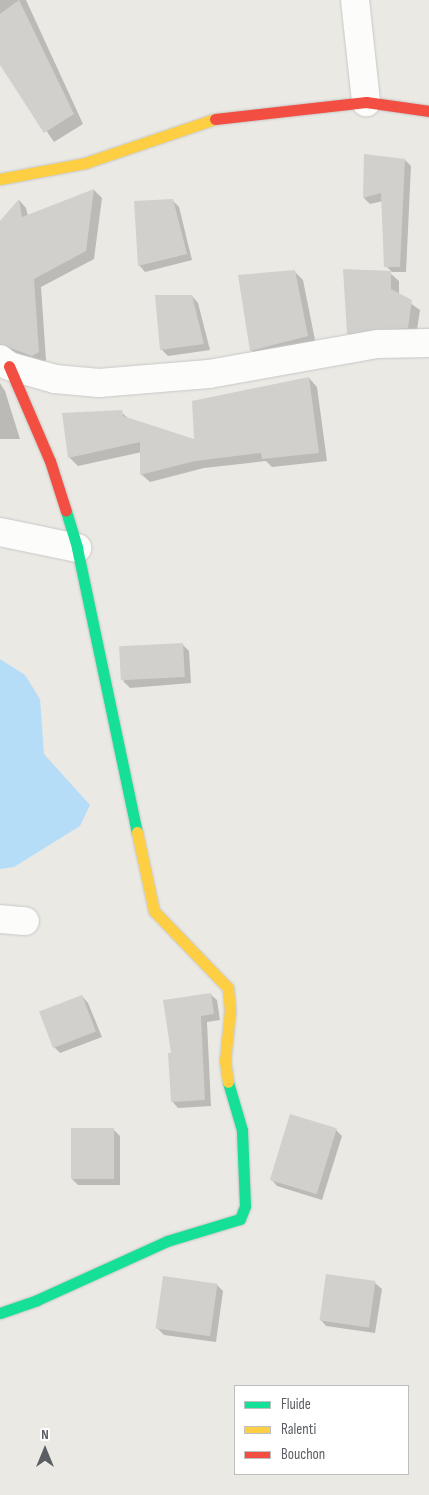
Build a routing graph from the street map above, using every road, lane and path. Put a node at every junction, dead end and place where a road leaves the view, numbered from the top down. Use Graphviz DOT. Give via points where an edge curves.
graph roads {
  1 [pos="354,0"];
  2 [pos="366,102"];
  3 [pos="429,111"];
  4 [pos="0,178"];
  5 [pos="429,343"];
  6 [pos="4,363"];
  7 [pos="0,532"];
  8 [pos="77,548"];
  9 [pos="0,1313"];
  1 -- 2 [label="street"];
  2 -- 3 [label="street"];
  2 -- 4 [label="street" via="217,118 85,163"];
  5 -- 6 [label="street" via="378,344 210,374 99,383 55,379"];
  6 -- 8 [label="street" via="50,461"];
  7 -- 8 [label="street"];
  8 -- 9 [label="street" via="154,912 228,988 230,1010 225,1061 230,1094 242,1130 246,1206 240,1219 167,1241 37,1300"];
}
